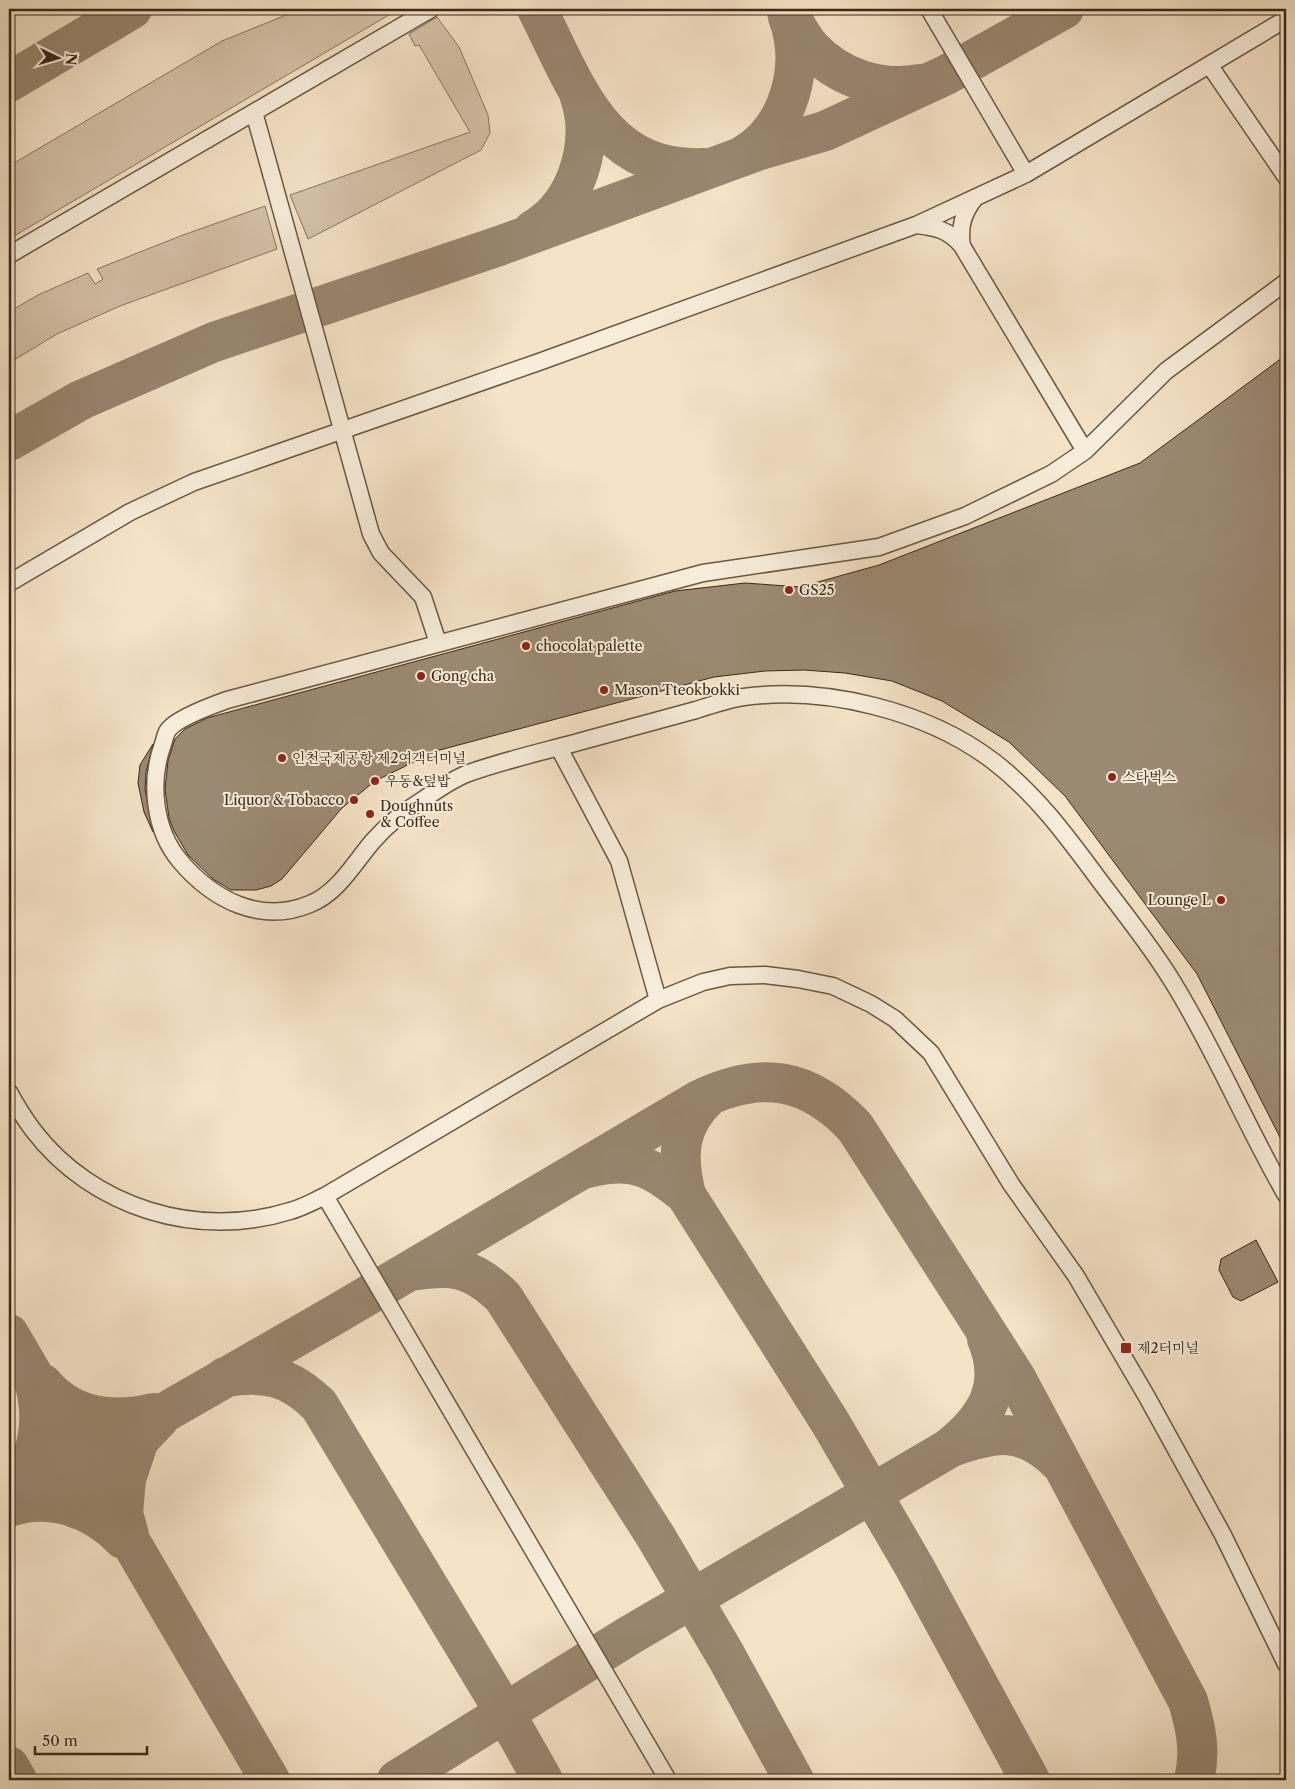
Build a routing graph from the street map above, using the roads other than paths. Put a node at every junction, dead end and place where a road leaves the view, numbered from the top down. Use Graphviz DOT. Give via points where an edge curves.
graph roads {
  1 [pos="431,9"];
  2 [pos="928,9"];
  3 [pos="1286,19"];
  4 [pos="1210,66"];
  5 [pos="254,112"];
  6 [pos="1026,174"];
  7 [pos="1286,177"];
  8 [pos="975,198"];
  9 [pos="916,225"];
  10 [pos="962,246"];
  11 [pos="9,256"];
  12 [pos="1286,282"];
  13 [pos="341,430"];
  14 [pos="1085,451"];
  15 [pos="9,583"];
  16 [pos="438,642"];
  17 [pos="559,748"];
  18 [pos="658,1000"];
  19 [pos="9,1092"];
  20 [pos="1286,1195"];
  21 [pos="325,1196"];
  22 [pos="1286,1664"];
  23 [pos="668,1780"];
  1 -- 5 [label="lane"];
  2 -- 6 [label="lane"];
  3 -- 4 [label="lane"];
  4 -- 6 [label="lane"];
  4 -- 7 [label="lane"];
  5 -- 11 [label="lane"];
  5 -- 13 [label="lane"];
  6 -- 8 [label="lane"];
  8 -- 9 [label="lane"];
  8 -- 10 [label="lane" via="962,220"];
  9 -- 10 [label="lane" via="941,229 955,237"];
  9 -- 13 [label="lane"];
  10 -- 14 [label="lane"];
  12 -- 14 [label="lane" via="1166,371"];
  13 -- 15 [label="lane" via="194,482 130,512"];
  13 -- 16 [label="lane" via="371,534 381,554 423,597"];
  14 -- 16 [label="lane" via="1051,474 965,516 879,547 703,573"];
  16 -- 17 [label="lane" via="227,700 198,711 169,728 154,777 163,833 178,859 206,887 228,901 256,912 281,912 308,906 327,895 376,838 421,800 464,775"];
  17 -- 18 [label="lane" via="619,861"];
  17 -- 20 [label="lane" via="742,697 797,694 844,698 888,710 965,742 995,763 1054,819 1174,982"];
  18 -- 21 [label="lane"];
  18 -- 22 [label="lane" via="703,982 730,976 765,975 798,979 833,986 871,1004 895,1020 931,1053 1011,1184 1076,1276 1142,1388 1222,1535"];
  19 -- 21 [label="lane" via="33,1131 73,1171 123,1202 155,1214 186,1220 233,1222 290,1211"];
  21 -- 23 [label="lane"];
}
